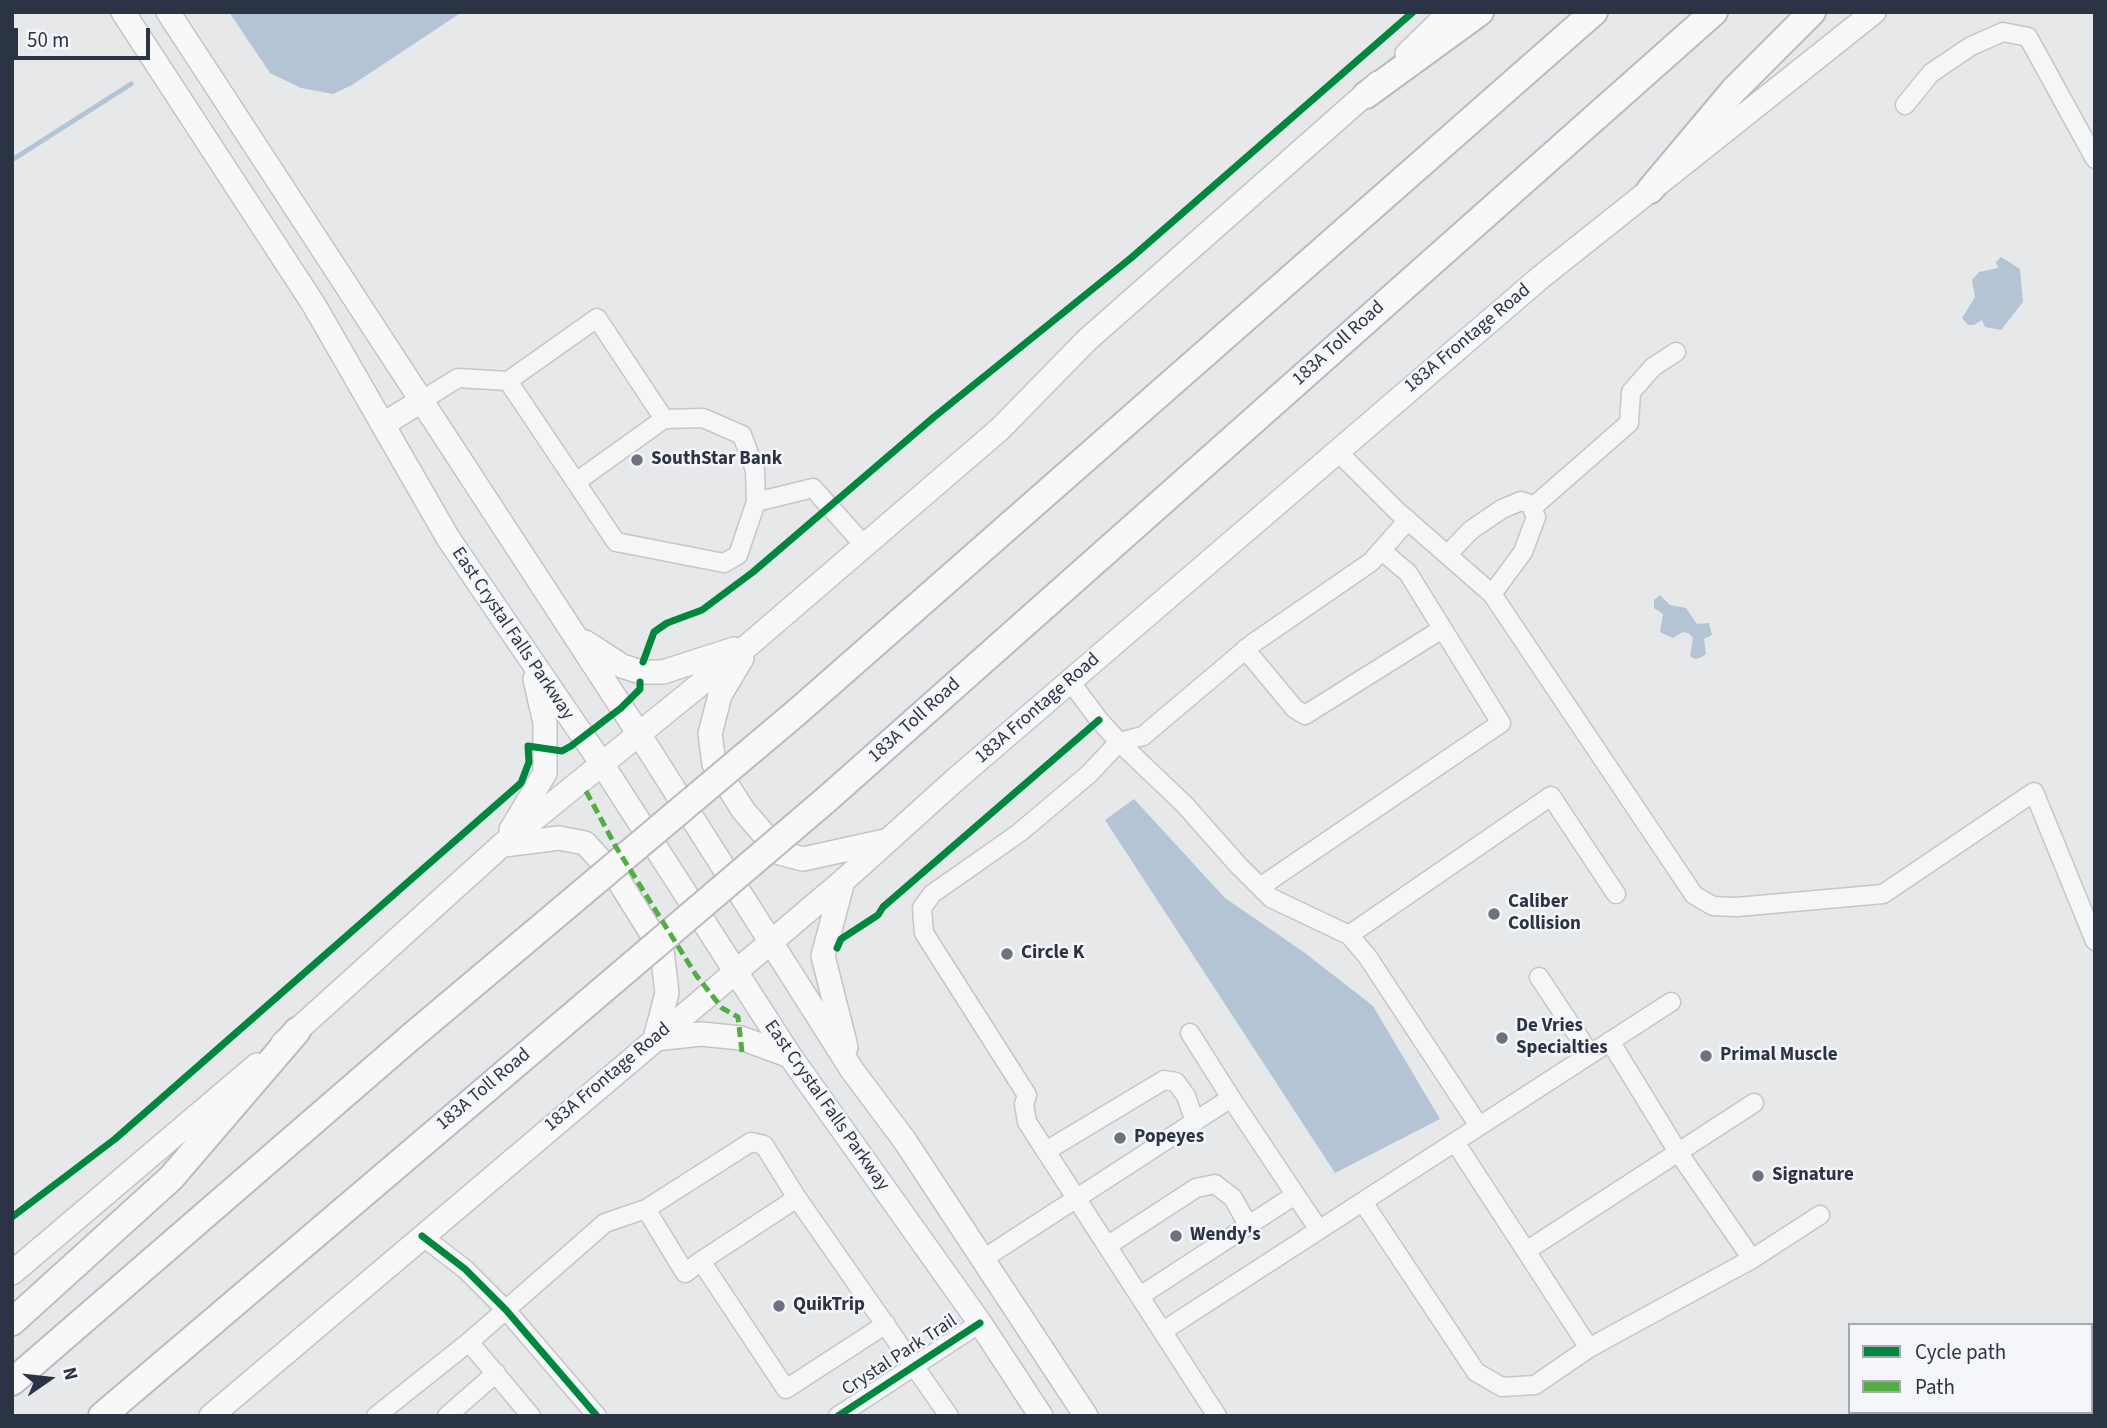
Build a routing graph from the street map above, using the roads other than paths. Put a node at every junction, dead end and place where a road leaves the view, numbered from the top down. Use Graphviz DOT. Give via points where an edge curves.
graph roads {
  1 [pos="123,12"];
  2 [pos="168,12"];
  3 [pos="1450,12"];
  4 [pos="1480,12"];
  5 [pos="1594,12"];
  6 [pos="1714,12"];
  7 [pos="1812,12"];
  8 [pos="1874,12"];
  9 [pos="1366,95"];
  10 [pos="1905,105"];
  11 [pos="2095,159"];
  12 [pos="1650,190"];
  13 [pos="1676,352"];
  14 [pos="508,381"];
  15 [pos="421,401"];
  16 [pos="664,419"];
  17 [pos="384,424"];
  18 [pos="1337,451"];
  19 [pos="576,482"];
  20 [pos="756,502"];
  21 [pos="1533,507"];
  22 [pos="1408,520"];
  23 [pos="864,545"];
  24 [pos="1381,550"];
  25 [pos="1448,554"];
  26 [pos="1492,594"];
  27 [pos="1442,629"];
  28 [pos="570,630"];
  29 [pos="751,643"];
  30 [pos="1245,649"];
  31 [pos="532,666"];
  32 [pos="1070,681"];
  33 [pos="639,734"];
  34 [pos="1119,742"];
  35 [pos="602,764"];
  36 [pos="889,840"];
  37 [pos="502,845"];
  38 [pos="843,881"];
  39 [pos="1260,887"];
  40 [pos="1616,894"];
  41 [pos="1349,935"];
  42 [pos="2095,941"];
  43 [pos="770,942"];
  44 [pos="735,972"];
  45 [pos="1539,977"];
  46 [pos="1671,1002"];
  47 [pos="297,1031"];
  48 [pos="1190,1033"];
  49 [pos="655,1039"];
  50 [pos="1610,1041"];
  51 [pos="1590,1054"];
  52 [pos="790,1056"];
  53 [pos="852,1070"];
  54 [pos="1231,1098"];
  55 [pos="1754,1103"];
  56 [pos="1195,1122"];
  57 [pos="1479,1126"];
  58 [pos="1455,1142"];
  59 [pos="1046,1151"];
  60 [pos="1678,1152"];
  61 [pos="1295,1195"];
  62 [pos="797,1198"];
  63 [pos="1076,1199"];
  64 [pos="1363,1202"];
  65 [pos="646,1209"];
  66 [pos="1820,1215"];
  67 [pos="1248,1225"];
  68 [pos="1319,1230"];
  69 [pos="422,1236"];
  70 [pos="1107,1246"];
  71 [pos="1526,1251"];
  72 [pos="983,1259"];
  73 [pos="1752,1259"];
  74 [pos="701,1261"];
  75 [pos="12,1273"];
  76 [pos="1140,1296"];
  77 [pos="506,1310"];
  78 [pos="12,1322"];
  79 [pos="980,1323"];
  80 [pos="886,1324"];
  81 [pos="1163,1331"];
  82 [pos="469,1342"];
  83 [pos="1589,1348"];
  84 [pos="916,1365"];
  85 [pos="496,1373"];
  86 [pos="12,1382"];
  87 [pos="103,1416"];
  88 [pos="211,1416"];
  89 [pos="376,1416"];
  90 [pos="447,1416"];
  91 [pos="531,1416"];
  92 [pos="597,1416"];
  93 [pos="838,1416"];
  94 [pos="949,1416"];
  95 [pos="1041,1416"];
  96 [pos="1086,1416"];
  97 [pos="1217,1416"];
  1 -- 17 [label="main road, East Crystal Falls Parkway" via="314,305"];
  2 -- 15 [label="main road"];
  3 -- 9 [label="main road"];
  4 -- 9 [label="highway"];
  5 -- 86 [label="highway, bridge" via="797,712"];
  6 -- 87 [label="highway, 183A Toll Road, bridge" via="827,799"];
  7 -- 12 [label="highway" via="1734,90"];
  8 -- 12 [label="main road, 183A Frontage Road"];
  9 -- 23 [label="main road" via="1087,340 1000,429"];
  10 -- 11 [label="street" via="1931,73 1971,46 2003,32 2028,37"];
  12 -- 18 [label="main road, 183A Frontage Road"];
  13 -- 21 [label="street" via="1653,367 1631,392 1629,423"];
  14 -- 15 [label="street" via="458,378"];
  14 -- 16 [label="street" via="597,318"];
  14 -- 19 [label="street"];
  15 -- 17 [label="main road"];
  15 -- 28 [label="main road"];
  16 -- 19 [label="street"];
  16 -- 20 [label="street" via="703,418 742,435 755,470"];
  17 -- 31 [label="main road, East Crystal Falls Parkway" via="447,538"];
  18 -- 22 [label="street"];
  18 -- 32 [label="main road, 183A Frontage Road"];
  19 -- 20 [label="street" via="616,542 724,563 738,555"];
  20 -- 23 [label="street" via="813,488"];
  21 -- 25 [label="street" via="1521,501 1502,509 1471,530"];
  21 -- 26 [label="street" via="1536,517 1523,552"];
  22 -- 24 [label="street"];
  22 -- 25 [label="street"];
  23 -- 29 [label="main road"];
  24 -- 27 [label="street" via="1408,573"];
  24 -- 30 [label="street" via="1371,562"];
  25 -- 26 [label="street"];
  26 -- 42 [label="street" via="1693,895 1713,906 1737,907 1883,894 2034,792"];
  27 -- 30 [label="street" via="1305,715"];
  27 -- 39 [label="street" via="1501,723"];
  28 -- 29 [label="main road" via="601,655 641,671 663,672"];
  28 -- 33 [label="main road"];
  29 -- 33 [label="main road"];
  29 -- 36 [label="main road" via="720,695 710,734 714,764 743,810 779,853 803,859"];
  30 -- 34 [label="street" via="1143,736"];
  31 -- 35 [label="main road, East Crystal Falls Parkway"];
  31 -- 37 [label="main road" via="545,723 545,773"];
  32 -- 34 [label="street"];
  32 -- 36 [label="main road, 183A Frontage Road"];
  33 -- 35 [label="main road"];
  33 -- 43 [label="main road"];
  34 -- 39 [label="street"];
  34 -- 59 [label="street" via="1089,775 1019,833 932,894 922,908 924,933 1027,1095 1027,1122"];
  35 -- 37 [label="main road"];
  35 -- 44 [label="main road, East Crystal Falls Parkway"];
  36 -- 38 [label="main road, 183A Frontage Road"];
  37 -- 47 [label="main road"];
  37 -- 49 [label="main road" via="559,838 585,844 617,878 663,950 667,993"];
  38 -- 43 [label="main road, 183A Frontage Road"];
  38 -- 53 [label="main road" via="823,956"];
  39 -- 41 [label="street" via="1271,898"];
  40 -- 41 [label="street" via="1550,796"];
  41 -- 57 [label="street"];
  43 -- 44 [label="main road, 183A Frontage Road"];
  43 -- 53 [label="main road"];
  44 -- 49 [label="main road, 183A Frontage Road"];
  44 -- 52 [label="main road, East Crystal Falls Parkway"];
  45 -- 51 [label="street"];
  46 -- 50 [label="street"];
  47 -- 75 [label="main road"];
  47 -- 78 [label="highway" via="171,1178"];
  48 -- 54 [label="street"];
  49 -- 52 [label="main road" via="701,1034 741,1038"];
  49 -- 69 [label="main road, 183A Frontage Road"];
  50 -- 51 [label="street"];
  50 -- 60 [label="street"];
  51 -- 57 [label="street"];
  52 -- 79 [label="main road, East Crystal Falls Parkway"];
  53 -- 72 [label="main road"];
  54 -- 56 [label="street"];
  54 -- 61 [label="street"];
  55 -- 60 [label="street"];
  56 -- 59 [label="street" via="1176,1082 1164,1080"];
  56 -- 63 [label="street"];
  57 -- 58 [label="street"];
  58 -- 64 [label="street"];
  58 -- 71 [label="street"];
  59 -- 63 [label="street"];
  60 -- 71 [label="street"];
  60 -- 73 [label="street"];
  61 -- 67 [label="street"];
  61 -- 68 [label="street"];
  62 -- 65 [label="street" via="764,1145 751,1142"];
  62 -- 74 [label="street"];
  62 -- 80 [label="street"];
  63 -- 70 [label="street"];
  63 -- 72 [label="street"];
  64 -- 68 [label="street"];
  64 -- 83 [label="street" via="1476,1372 1503,1387 1535,1384"];
  65 -- 74 [label="street" via="685,1273"];
  65 -- 77 [label="street" via="606,1223"];
  66 -- 73 [label="street"];
  67 -- 70 [label="street" via="1233,1198 1215,1184 1196,1188"];
  67 -- 76 [label="street"];
  68 -- 81 [label="street"];
  69 -- 77 [label="street" via="465,1269"];
  69 -- 88 [label="main road, 183A Frontage Road"];
  70 -- 76 [label="street"];
  71 -- 83 [label="street"];
  72 -- 96 [label="main road"];
  73 -- 83 [label="street"];
  74 -- 80 [label="street" via="786,1389"];
  76 -- 81 [label="street"];
  77 -- 82 [label="street"];
  77 -- 92 [label="street"];
  79 -- 84 [label="street, Crystal Park Trail"];
  79 -- 95 [label="main road, East Crystal Falls Parkway"];
  80 -- 84 [label="street"];
  81 -- 97 [label="street"];
  82 -- 85 [label="street"];
  82 -- 89 [label="street"];
  84 -- 93 [label="street, Crystal Park Trail"];
  84 -- 94 [label="street"];
  85 -- 90 [label="street"];
  85 -- 91 [label="street"];
}
